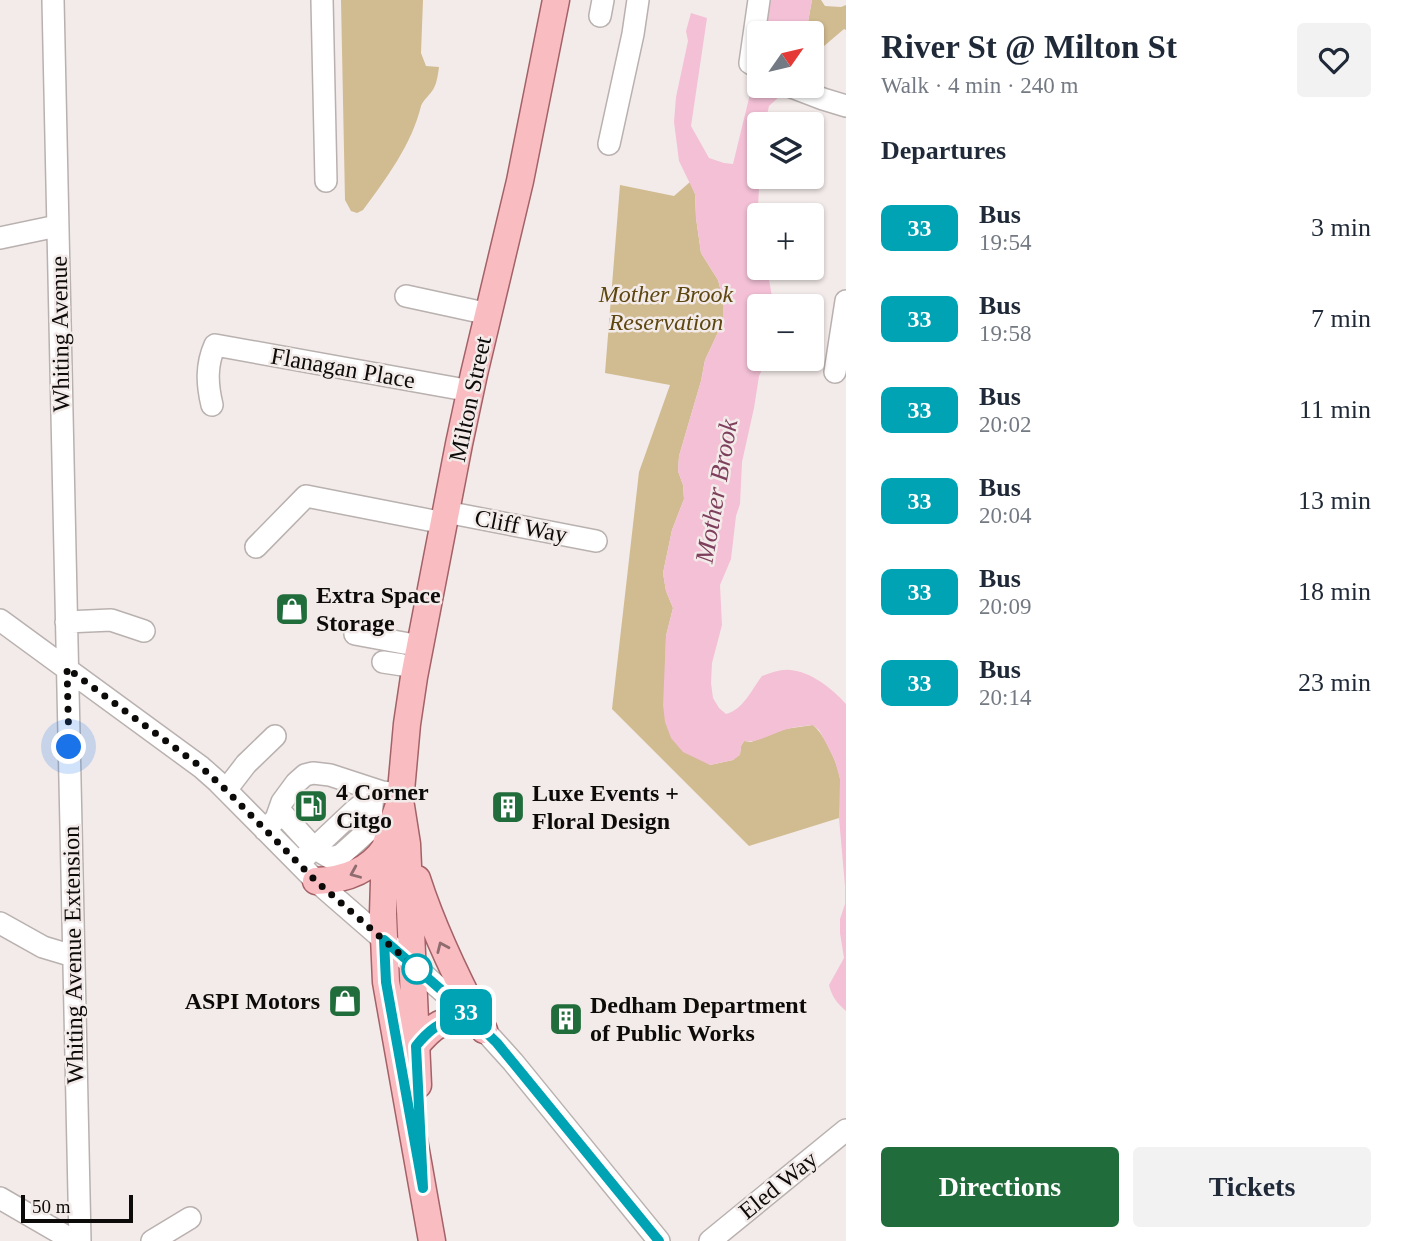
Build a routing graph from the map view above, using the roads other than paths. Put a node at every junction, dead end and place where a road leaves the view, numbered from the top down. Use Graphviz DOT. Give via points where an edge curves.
graph roads {
  1 [pos="53,0"];
  2 [pos="322,0"];
  3 [pos="556,0"];
  4 [pos="639,0"];
  5 [pos="759,0"];
  6 [pos="756,21"];
  7 [pos="820,98"];
  8 [pos="846,106"];
  9 [pos="609,144"];
  10 [pos="326,181"];
  11 [pos="57,226"];
  12 [pos="0,238"];
  13 [pos="406,296"];
  14 [pos="846,301"];
  15 [pos="489,314"];
  16 [pos="835,372"];
  17 [pos="471,391"];
  18 [pos="212,405"];
  19 [pos="445,517"];
  20 [pos="596,541"];
  21 [pos="256,547"];
  22 [pos="0,620"];
  23 [pos="66,622"];
  24 [pos="144,631"];
  25 [pos="355,635"];
  26 [pos="418,656"];
  27 [pos="383,663"];
  28 [pos="67,668"];
  29 [pos="275,736"];
  30 [pos="226,790"];
  31 [pos="372,796"];
  32 [pos="400,798"];
  33 [pos="280,811"];
  34 [pos="265,830"];
  35 [pos="396,846"];
  36 [pos="314,848"];
  37 [pos="307,872"];
  38 [pos="0,923"];
  39 [pos="384,940"];
  40 [pos="73,956"];
  41 [pos="411,964"];
  42 [pos="478,1023"];
  43 [pos="416,1046"];
  44 [pos="846,1130"];
  45 [pos="423,1188"];
  46 [pos="0,1198"];
  47 [pos="190,1218"];
  48 [pos="77,1241"];
  49 [pos="152,1241"];
  50 [pos="432,1241"];
  51 [pos="659,1241"];
  52 [pos="710,1241"];
  1 -- 11 [label="street, Whiting Avenue"];
  2 -- 10 [label="street"];
  3 -- 15 [label="main road, Milton Street"];
  4 -- 9 [label="street"];
  5 -- 6 [label="street"];
  7 -- 8 [label="street"];
  11 -- 12 [label="street"];
  11 -- 23 [label="street, Whiting Avenue"];
  13 -- 15 [label="street"];
  14 -- 16 [label="street"];
  15 -- 17 [label="main road, Milton Street"];
  17 -- 18 [label="street, Flanagan Place" via="215,345 207,384"];
  17 -- 19 [label="main road, Milton Street"];
  19 -- 20 [label="street, Cliff Way"];
  19 -- 21 [label="street, Cliff Way" via="306,496"];
  19 -- 26 [label="main road, Milton Street"];
  22 -- 28 [label="street"];
  23 -- 24 [label="street" via="111,620"];
  23 -- 28 [label="street, Whiting Avenue"];
  25 -- 26 [label="street"];
  26 -- 27 [label="street"];
  26 -- 32 [label="main road, Milton Street"];
  28 -- 30 [label="street"];
  28 -- 40 [label="street, Whiting Avenue Extension"];
  29 -- 30 [label="street"];
  30 -- 34 [label="street"];
  31 -- 32 [label="street" via="382,792"];
  31 -- 33 [label="street" via="330,775 313,773 296,783"];
  31 -- 36 [label="street" via="370,830 335,857"];
  32 -- 35 [label="main road, Milton Street" via="389,833"];
  33 -- 34 [label="street"];
  33 -- 36 [label="street"];
  34 -- 37 [label="street"];
  35 -- 37 [label="main road, one-way" via="361,871 339,879"];
  35 -- 39 [label="main road, Milton Street"];
  35 -- 41 [label="main road, Milton Street"];
  42 -- 35 [label="main road, one-way" via="432,926 416,878"];
  36 -- 37 [label="street"];
  37 -- 39 [label="street"];
  38 -- 40 [label="street" via="43,947"];
  39 -- 41 [label="street"];
  39 -- 45 [label="main road, Milton Street" via="386,982"];
  40 -- 48 [label="street, Whiting Avenue Extension"];
  41 -- 42 [label="street"];
  41 -- 43 [label="main road, Milton Street"];
  42 -- 43 [label="main road" via="460,1017 439,1024"];
  42 -- 51 [label="street"];
  43 -- 45 [label="main road, Milton Street"];
  44 -- 52 [label="street, Eled Way"];
  45 -- 50 [label="main road, Milton Street"];
  46 -- 48 [label="street"];
  47 -- 49 [label="street"];
}
